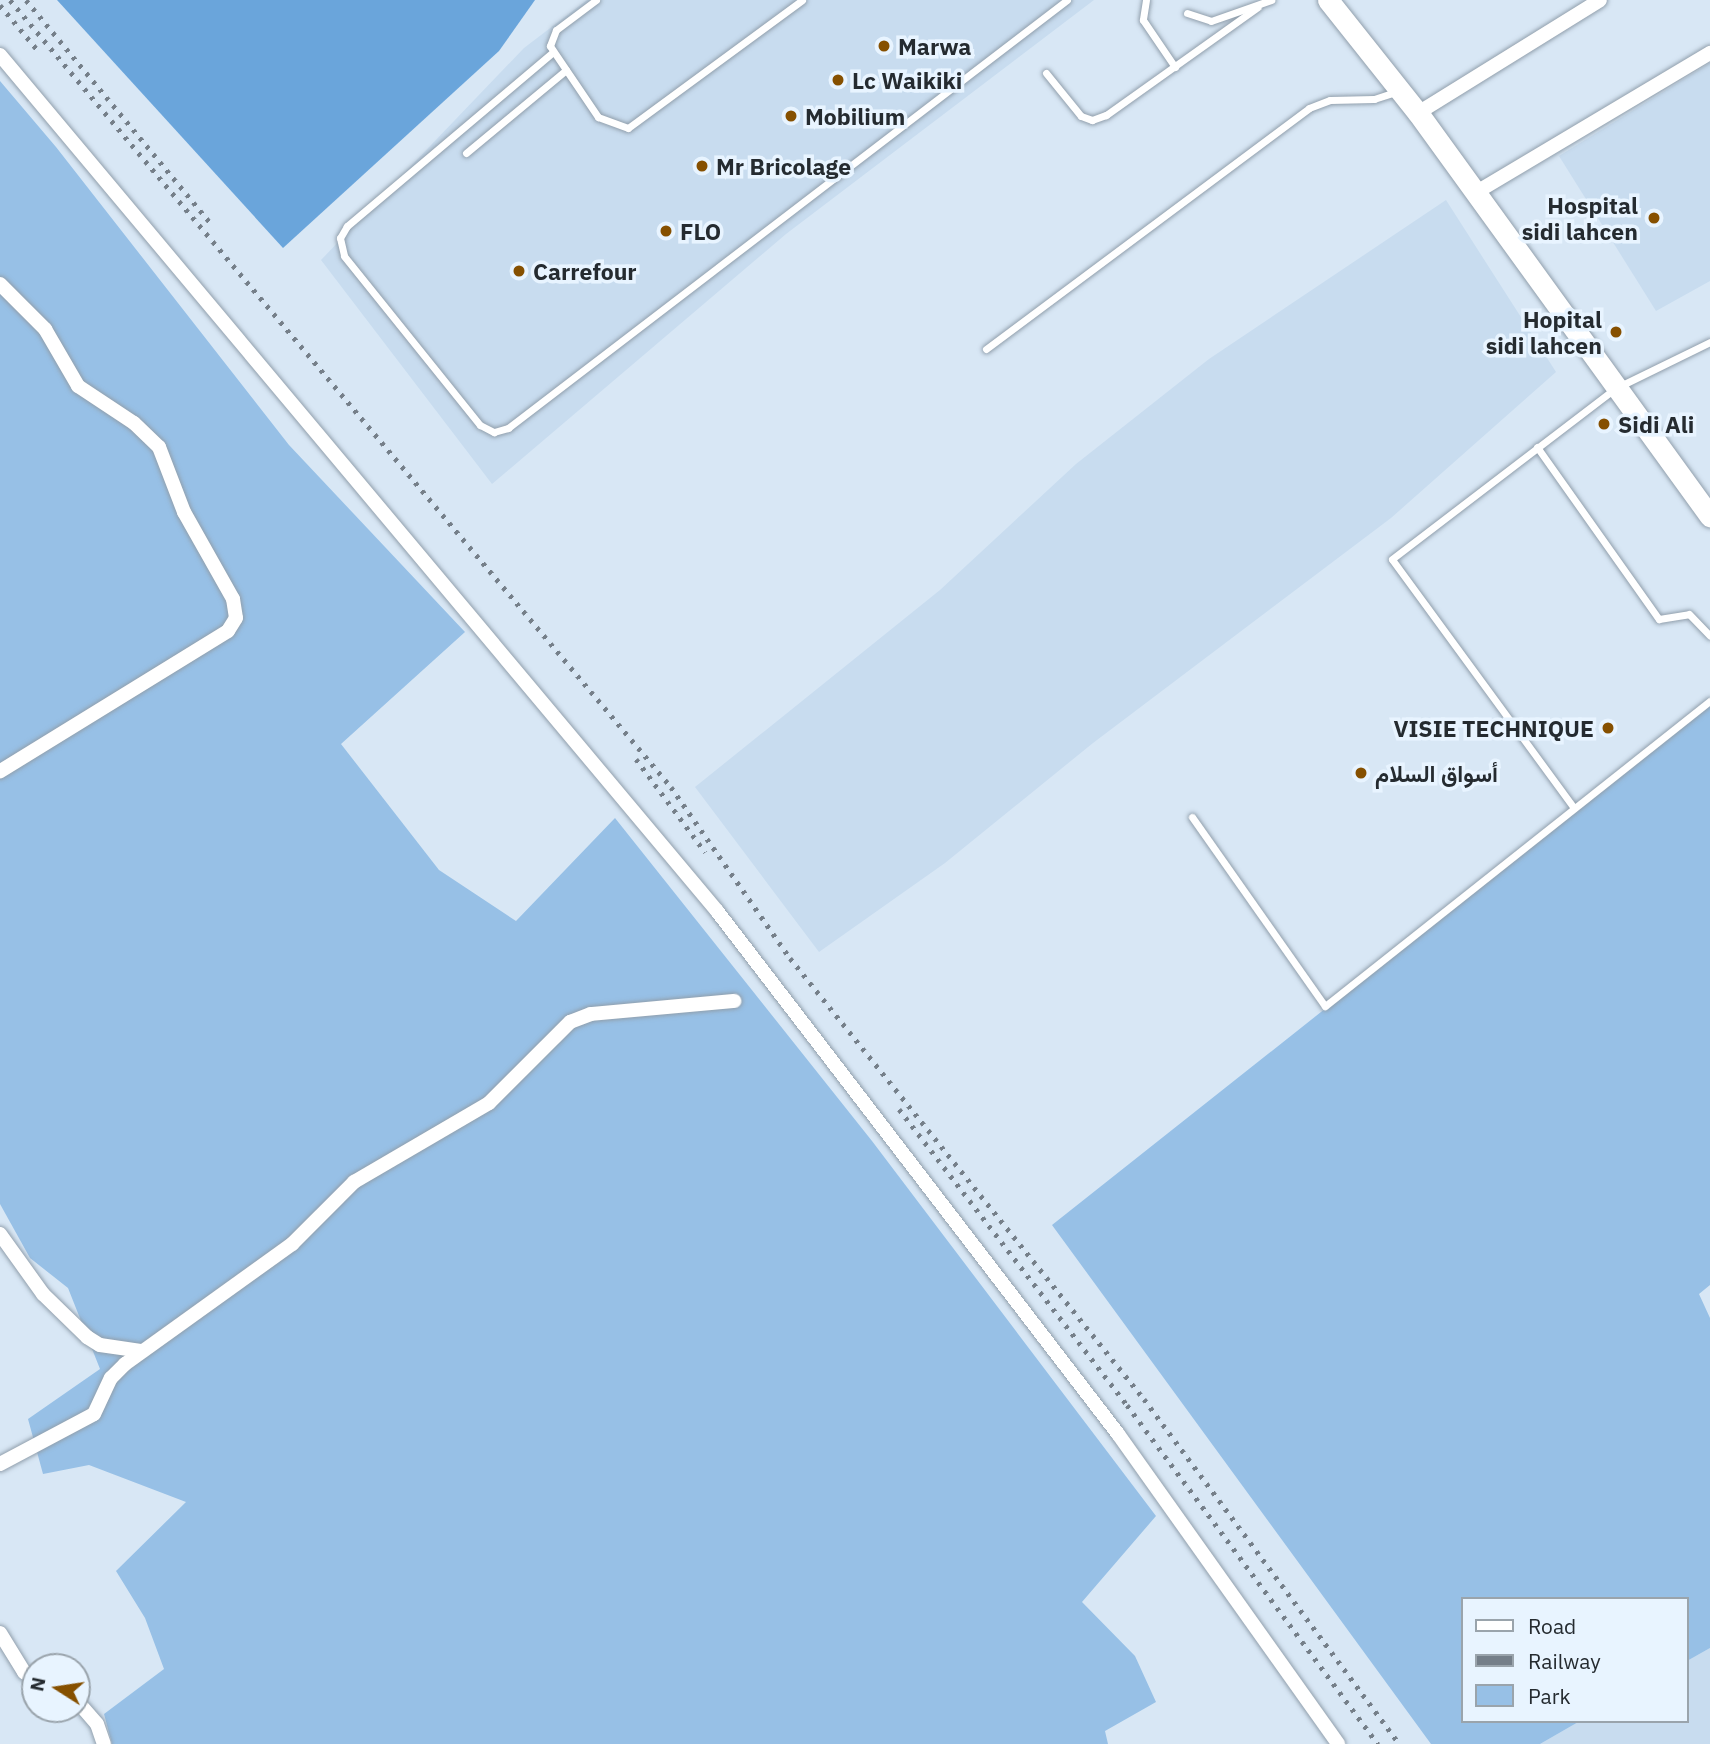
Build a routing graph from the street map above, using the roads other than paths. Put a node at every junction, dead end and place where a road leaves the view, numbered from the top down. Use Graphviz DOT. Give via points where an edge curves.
graph roads {
  1 [pos="596,0"];
  2 [pos="802,0"];
  3 [pos="1067,0"];
  4 [pos="1146,0"];
  5 [pos="1271,0"];
  6 [pos="1328,0"];
  7 [pos="1600,0"];
  8 [pos="1258,8"];
  9 [pos="1187,13"];
  10 [pos="553,52"];
  11 [pos="1710,52"];
  12 [pos="0,55"];
  13 [pos="1175,67"];
  14 [pos="566,70"];
  15 [pos="1046,73"];
  16 [pos="1400,89"];
  17 [pos="1418,113"];
  18 [pos="466,153"];
  19 [pos="1475,193"];
  20 [pos="0,284"];
  21 [pos="1710,342"];
  22 [pos="986,349"];
  23 [pos="1616,388"];
  24 [pos="1537,447"];
  25 [pos="1710,516"];
  26 [pos="1710,636"];
  27 [pos="1710,701"];
  28 [pos="0,771"];
  29 [pos="1574,808"];
  30 [pos="1192,817"];
  31 [pos="734,1001"];
  32 [pos="0,1234"];
  33 [pos="141,1352"];
  34 [pos="0,1464"];
  35 [pos="0,1633"];
  36 [pos="21,1667"];
  37 [pos="91,1717"];
  38 [pos="104,1744"];
  39 [pos="1338,1744"];
  1 -- 10 [label="lane" via="551,34"];
  2 -- 14 [label="lane" via="628,128 598,117"];
  3 -- 10 [label="lane" via="508,428 494,432 480,425 344,256 340,238 347,226"];
  4 -- 13 [label="lane" via="1143,20"];
  5 -- 8 [label="lane"];
  6 -- 16 [label="main road"];
  7 -- 17 [label="street"];
  8 -- 9 [label="lane" via="1211,21"];
  8 -- 13 [label="lane"];
  10 -- 14 [label="lane"];
  11 -- 19 [label="street"];
  12 -- 39 [label="street" via="717,911 1118,1434"];
  13 -- 15 [label="lane" via="1106,116 1092,120 1081,116"];
  14 -- 18 [label="lane"];
  16 -- 17 [label="main road"];
  16 -- 22 [label="lane" via="1385,97 1330,100 1309,108"];
  17 -- 19 [label="main road"];
  19 -- 23 [label="main road"];
  20 -- 28 [label="street" via="45,329 78,386 134,422 159,447 184,512 233,599 236,618 228,631"];
  21 -- 23 [label="lane"];
  23 -- 24 [label="lane"];
  23 -- 25 [label="main road"];
  24 -- 26 [label="lane" via="1659,620 1689,614"];
  24 -- 29 [label="lane" via="1395,554 1392,564"];
  27 -- 29 [label="lane"];
  29 -- 30 [label="lane" via="1325,1006"];
  31 -- 33 [label="street" via="591,1013 570,1022 517,1080 489,1102 354,1182 292,1244"];
  32 -- 33 [label="street" via="43,1294 87,1337 100,1345"];
  33 -- 34 [label="street" via="111,1378 94,1414"];
  35 -- 36 [label="street"];
  37 -- 38 [label="street"];
}
